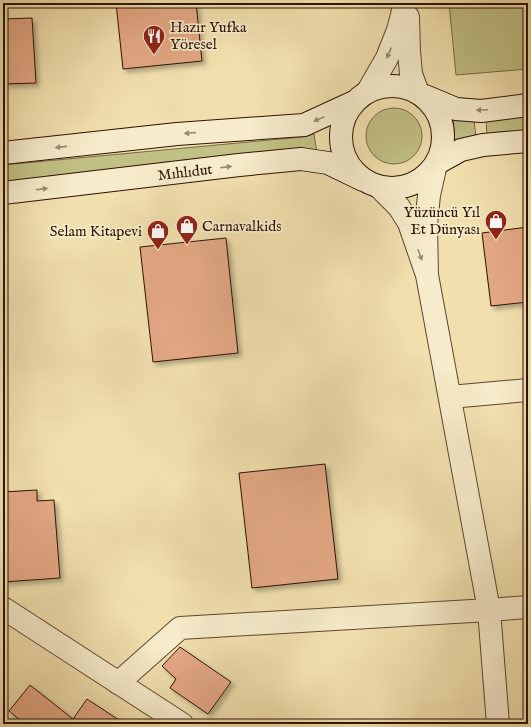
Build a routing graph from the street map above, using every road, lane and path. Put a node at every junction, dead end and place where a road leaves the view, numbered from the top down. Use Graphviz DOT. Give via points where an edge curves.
graph roads {
  1 [pos="406,3"];
  2 [pos="418,93"];
  3 [pos="361,97"];
  4 [pos="528,105"];
  5 [pos="528,141"];
  6 [pos="3,153"];
  7 [pos="436,164"];
  8 [pos="371,183"];
  9 [pos="3,193"];
  10 [pos="428,275"];
  11 [pos="528,390"];
  12 [pos="450,397"];
  13 [pos="528,607"];
  14 [pos="3,608"];
  15 [pos="489,610"];
  16 [pos="118,683"];
  17 [pos="182,724"];
  18 [pos="498,724"];
  1 -- 2 [label="street" via="411,74"];
  1 -- 3 [label="street, one-way" via="387,58"];
  2 -- 3 [label="street" via="402,87 385,86"];
  4 -- 2 [label="street, one-way" via="482,111 456,109"];
  2 -- 7 [label="street" via="431,103 440,117 444,133 442,149"];
  3 -- 6 [label="street, one-way" via="304,125 177,134"];
  3 -- 8 [label="street" via="344,117 340,134 342,152 350,167"];
  5 -- 7 [label="street" via="483,145 461,150"];
  7 -- 8 [label="street" via="426,177 411,186 395,189"];
  7 -- 10 [label="street" via="426,225"];
  9 -- 8 [label="street, Mıhlıdut, one-way" via="301,159 328,163"];
  8 -- 10 [label="street, one-way" via="399,207 409,223"];
  10 -- 12 [label="street"];
  11 -- 12 [label="street"];
  12 -- 15 [label="street"];
  13 -- 15 [label="street"];
  14 -- 16 [label="street"];
  15 -- 16 [label="street" via="180,628"];
  15 -- 18 [label="street"];
  16 -- 17 [label="street"];
}
